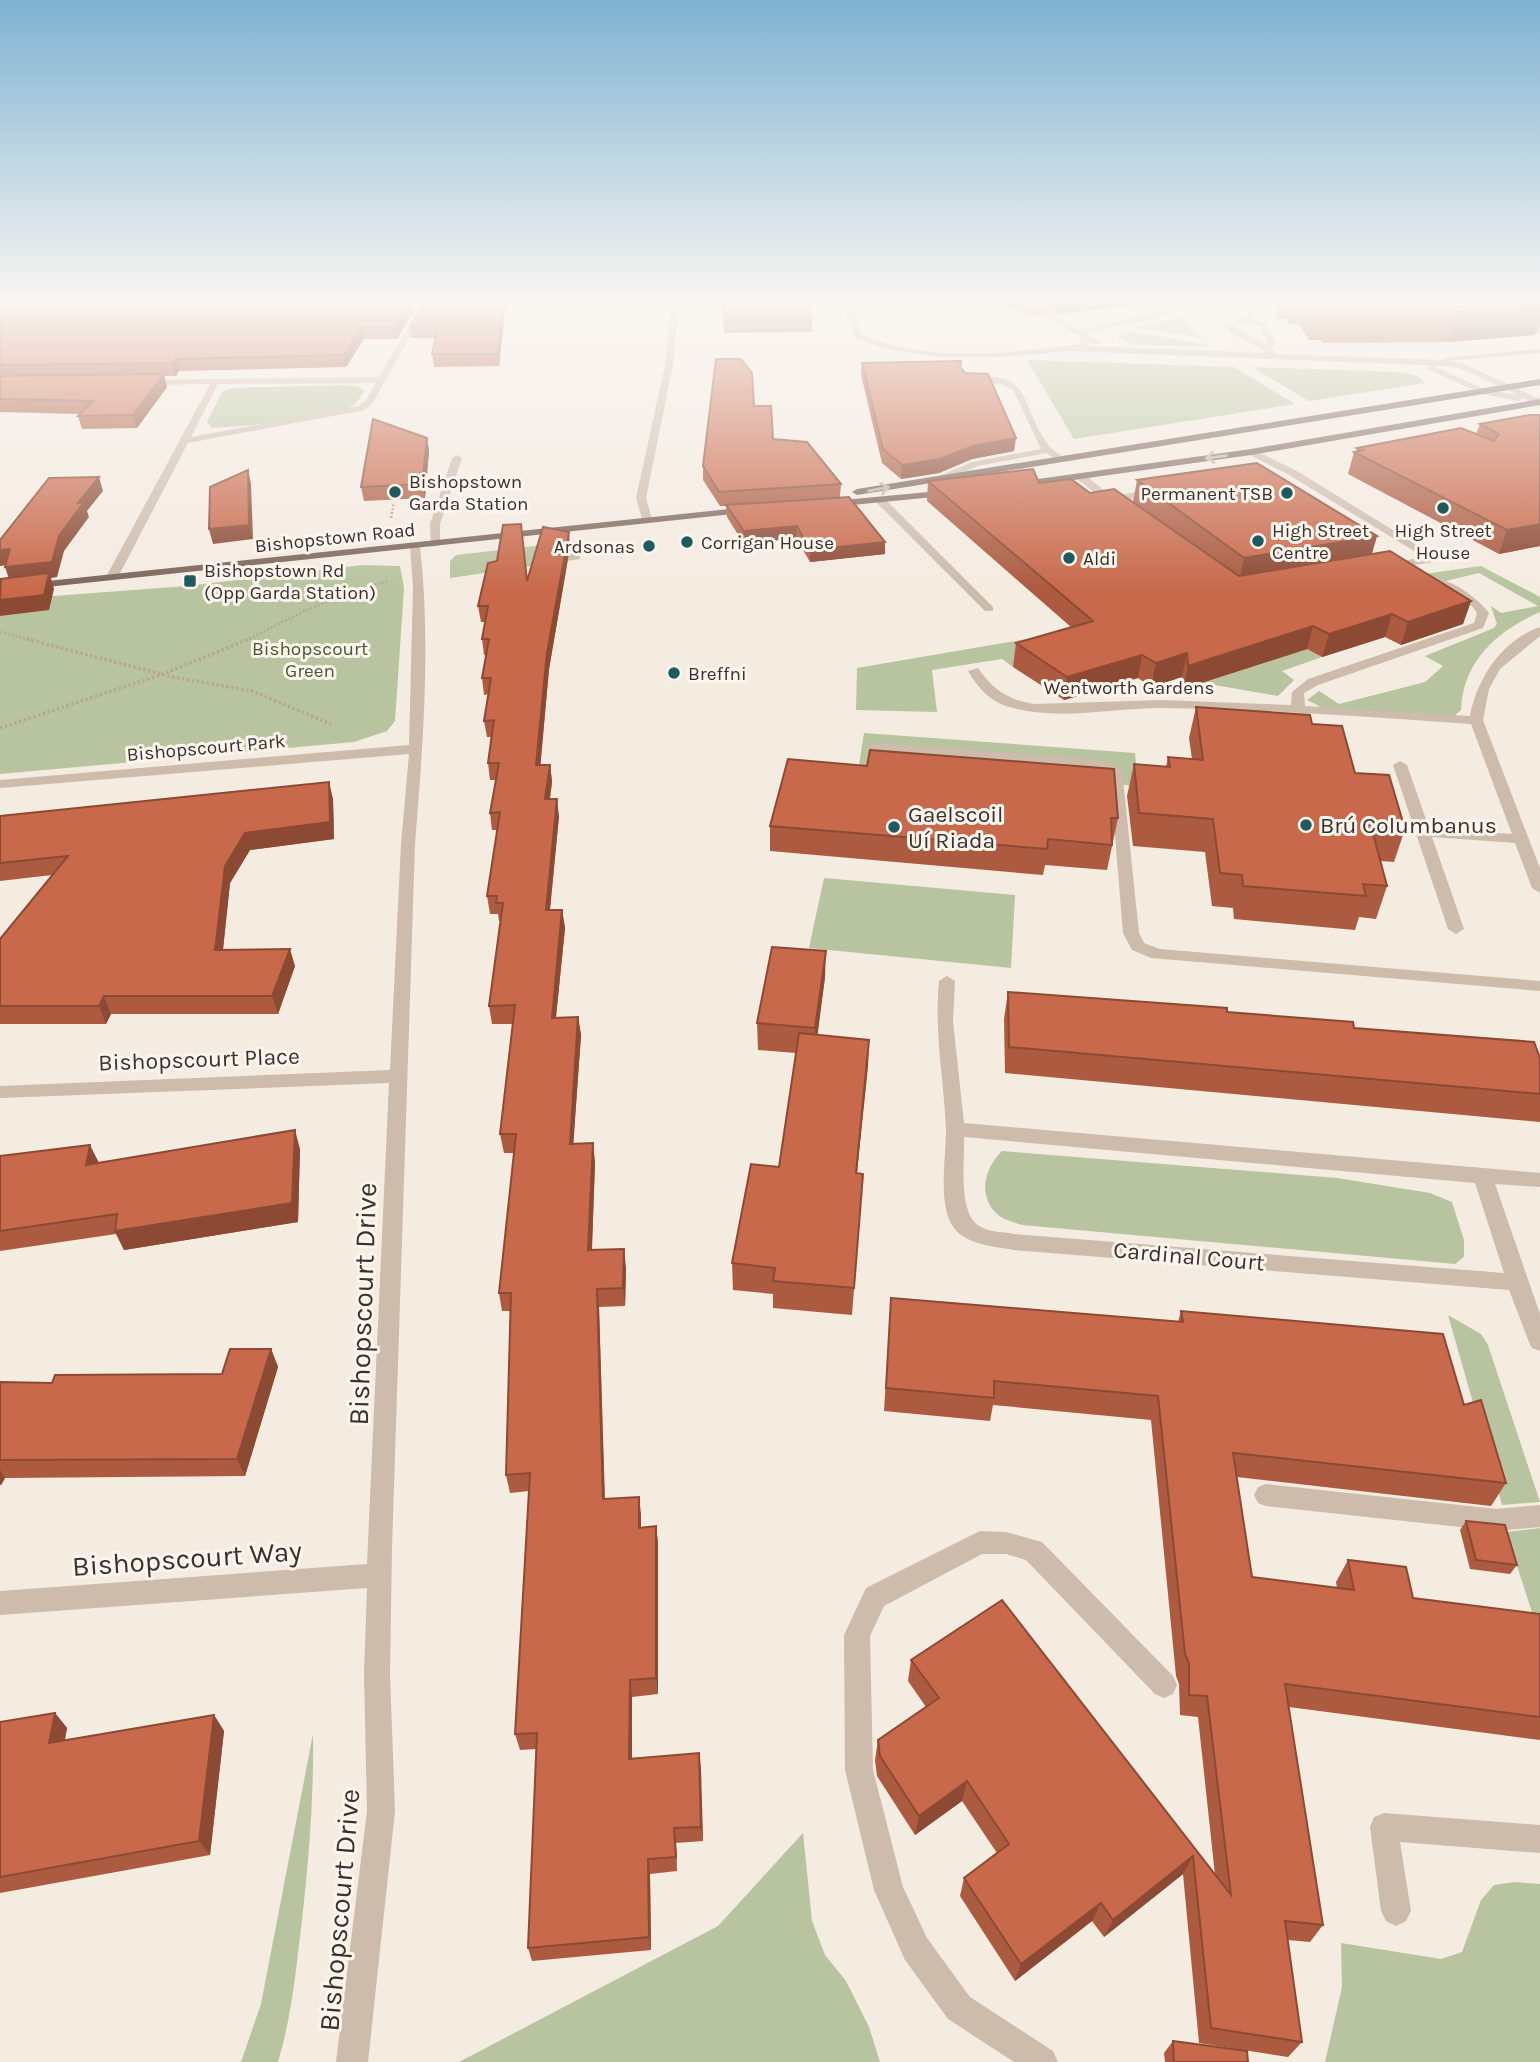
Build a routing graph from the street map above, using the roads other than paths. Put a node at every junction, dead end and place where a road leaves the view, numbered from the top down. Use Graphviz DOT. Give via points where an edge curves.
graph roads {
  1 [pos="207,397"];
  2 [pos="372,397"];
  3 [pos="662,397"];
  4 [pos="1021,397"];
  5 [pos="1451,397"];
  6 [pos="1514,397"];
  7 [pos="1540,402"];
  8 [pos="183,441"];
  9 [pos="1049,450"];
  10 [pos="1251,452"];
  11 [pos="457,457"];
  12 [pos="1060,458"];
  13 [pos="1293,473"];
  14 [pos="1081,477"];
  15 [pos="1267,477"];
  16 [pos="943,478"];
  17 [pos="1005,487"];
  18 [pos="1174,490"];
  19 [pos="964,491"];
  20 [pos="1108,500"];
  21 [pos="881,501"];
  22 [pos="764,507"];
  23 [pos="1129,515"];
  24 [pos="647,519"];
  25 [pos="425,545"];
  26 [pos="1368,570"];
  27 [pos="112,577"];
  28 [pos="1439,582"];
  29 [pos="0,589"];
  30 [pos="989,609"];
  31 [pos="1540,631"];
  32 [pos="974,671"];
  33 [pos="1298,709"];
  34 [pos="1476,720"];
  35 [pos="877,747"];
  36 [pos="416,749"];
  37 [pos="1400,765"];
  38 [pos="0,785"];
  39 [pos="1423,832"];
  40 [pos="1521,839"];
  41 [pos="1540,888"];
  42 [pos="1456,929"];
  43 [pos="947,981"];
  44 [pos="1540,986"];
  45 [pos="400,1076"];
  46 [pos="0,1092"];
  47 [pos="955,1129"];
  48 [pos="1483,1176"];
  49 [pos="1540,1180"];
  50 [pos="1517,1282"];
  51 [pos="1540,1342"];
  52 [pos="1266,1495"];
  53 [pos="1540,1516"];
  54 [pos="379,1575"];
  55 [pos="0,1603"];
  56 [pos="1164,1685"];
  57 [pos="1540,1839"];
  58 [pos="1396,1911"];
  59 [pos="352,2062"];
  60 [pos="1042,2062"];
  1 -- 8 [label="street"];
  2 -- 8 [label="street" via="354,411"];
  3 -- 24 [label="street" via="641,498"];
  4 -- 9 [label="street"];
  5 -- 12 [label="main road"];
  6 -- 7 [label="street"];
  7 -- 10 [label="main road"];
  8 -- 27 [label="street"];
  9 -- 12 [label="street"];
  9 -- 16 [label="street" via="975,464"];
  10 -- 13 [label="street"];
  10 -- 14 [label="main road, one-way"];
  11 -- 25 [label="street, Bishopscourt Drive"];
  12 -- 16 [label="main road"];
  13 -- 15 [label="street"];
  13 -- 26 [label="street" via="1434,559"];
  14 -- 17 [label="main road"];
  14 -- 20 [label="street"];
  21 -- 16 [label="main road, one-way" via="815,502"];
  18 -- 20 [label="street"];
  19 -- 21 [label="main road"];
  20 -- 23 [label="street"];
  21 -- 30 [label="street"];
  22 -- 24 [label="main road, Bishopstown Road"];
  24 -- 25 [label="main road, Bishopstown Road"];
  25 -- 27 [label="main road, Bishopstown Road"];
  25 -- 36 [label="street, Bishopscourt Drive" via="418,574"];
  27 -- 29 [label="main road, Bishopstown Road"];
  28 -- 33 [label="street" via="1476,604 1483,613 1479,625 1312,682 1298,692"];
  31 -- 34 [label="street" via="1497,663 1480,692"];
  32 -- 33 [label="street, Wentworth Gardens" via="986,691 1017,705"];
  33 -- 34 [label="street, Wentworth Gardens"];
  34 -- 40 [label="street"];
  35 -- 44 [label="street" via="1081,762 1117,773 1130,933 1138,946 1157,954"];
  36 -- 38 [label="street, Bishopscourt Park"];
  36 -- 45 [label="street, Bishopscourt Drive"];
  37 -- 39 [label="street"];
  39 -- 40 [label="street"];
  39 -- 42 [label="street"];
  40 -- 41 [label="street"];
  43 -- 47 [label="street, Cardinal Court" via="944,1021"];
  45 -- 46 [label="street, Bishopscourt Place"];
  45 -- 54 [label="street, Bishopscourt Drive"];
  47 -- 48 [label="street"];
  47 -- 50 [label="street, Cardinal Court" via="955,1206 960,1222 975,1234 1014,1242"];
  48 -- 49 [label="street"];
  48 -- 50 [label="street"];
  50 -- 51 [label="street"];
  52 -- 53 [label="street" via="1497,1520"];
  54 -- 55 [label="street, Bishopscourt Way"];
  54 -- 59 [label="street, Bishopscourt Drive" via="381,1811"];
  56 -- 60 [label="street" via="1033,1550 1006,1543 980,1542 875,1597 857,1635 859,1770 890,1890 916,1949 959,2008"];
  57 -- 58 [label="street" via="1384,1827"];
}
